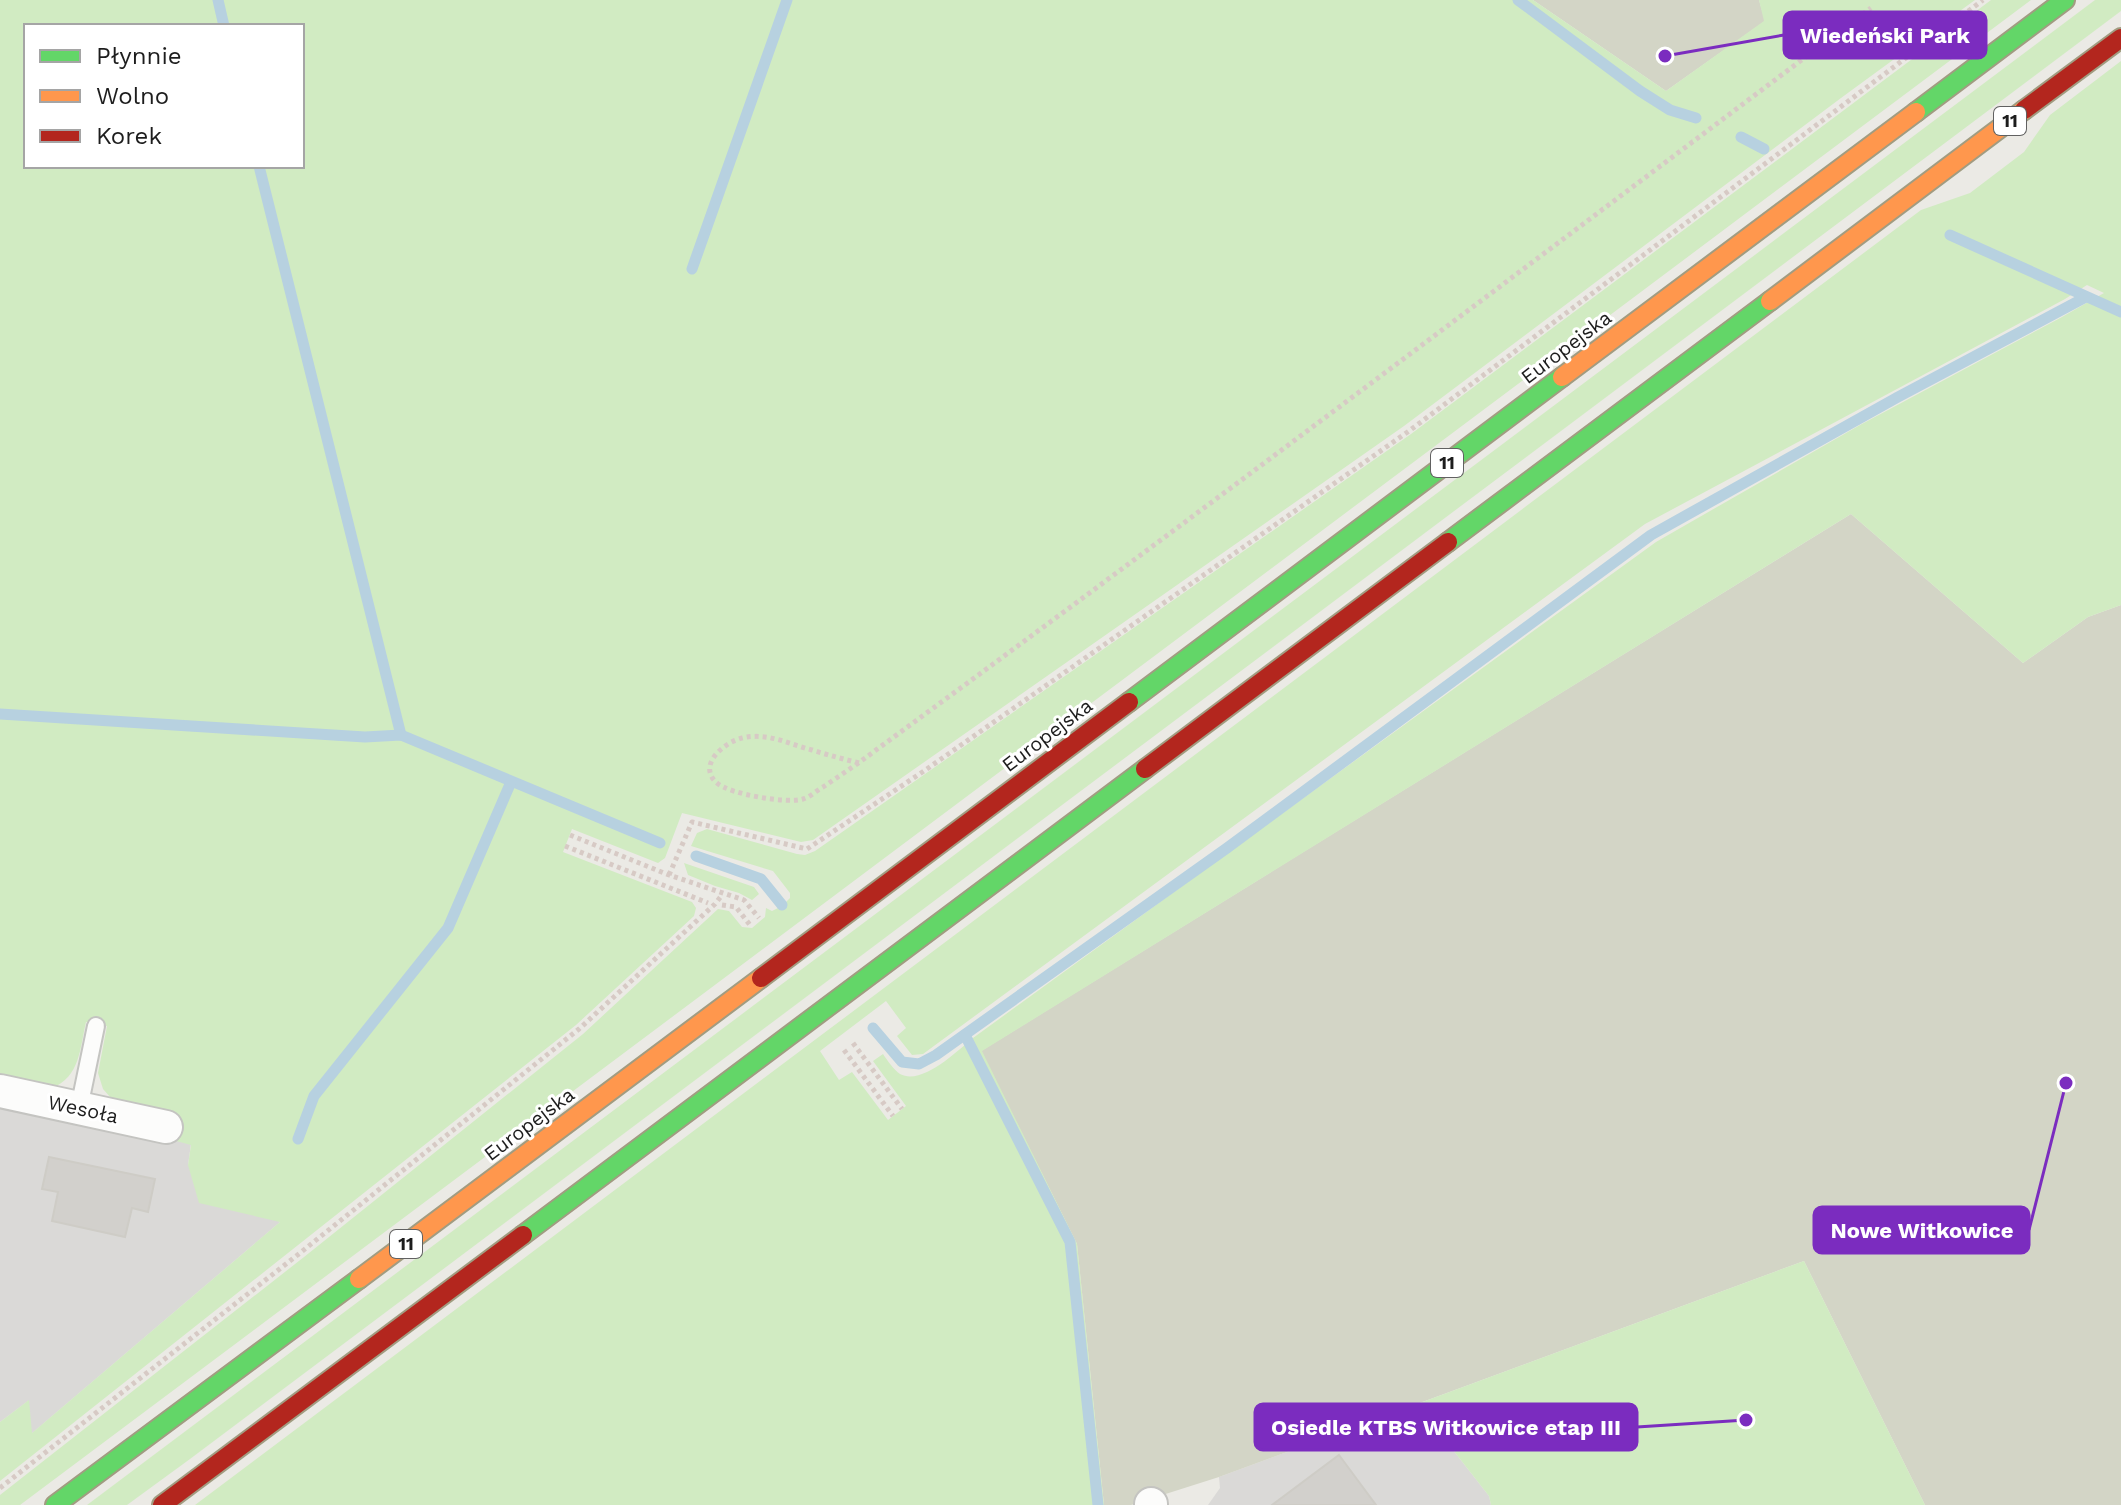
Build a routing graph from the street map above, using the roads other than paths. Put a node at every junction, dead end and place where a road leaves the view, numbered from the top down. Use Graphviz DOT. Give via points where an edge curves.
graph roads {
  1 [pos="2065,0"];
  2 [pos="2121,38"];
  3 [pos="96,1026"];
  4 [pos="0,1091"];
  5 [pos="79,1108"];
  6 [pos="166,1127"];
  7 [pos="55,1505"];
  8 [pos="162,1505"];
  1 -- 7 [label="main road, Europejska / 11"];
  2 -- 8 [label="main road, 11"];
  3 -- 5 [label="lane"];
  4 -- 5 [label="street, Wesoła"];
  5 -- 6 [label="street, Wesoła"];
}
